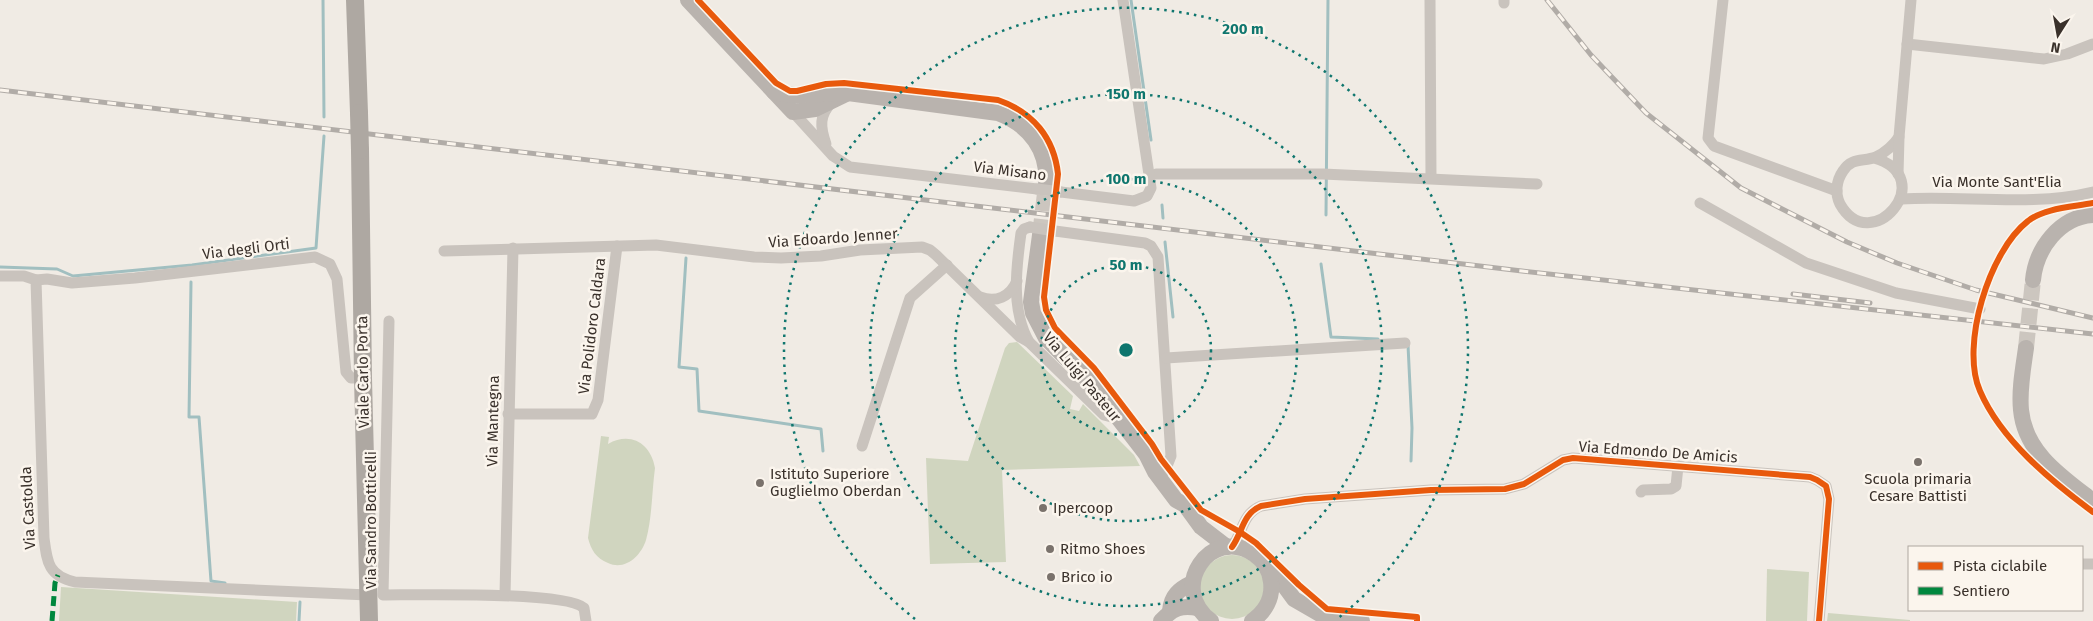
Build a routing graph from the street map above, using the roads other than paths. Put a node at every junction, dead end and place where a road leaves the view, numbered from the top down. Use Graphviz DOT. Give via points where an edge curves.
graph roads {
  1 [pos="356,0"];
  2 [pos="688,0"];
  3 [pos="1122,0"];
  4 [pos="1430,0"];
  5 [pos="1723,0"];
  6 [pos="1911,0"];
  7 [pos="1907,44"];
  8 [pos="2093,44"];
  9 [pos="774,92"];
  10 [pos="848,93"];
  11 [pos="809,96"];
  12 [pos="832,102"];
  13 [pos="793,112"];
  14 [pos="1899,138"];
  15 [pos="827,148"];
  16 [pos="1874,158"];
  17 [pos="1156,174"];
  18 [pos="1898,174"];
  19 [pos="1431,177"];
  20 [pos="1536,184"];
  21 [pos="1041,187"];
  22 [pos="1836,191"];
  23 [pos="2093,192"];
  24 [pos="1901,198"];
  25 [pos="1700,203"];
  26 [pos="2093,215"];
  27 [pos="1042,231"];
  28 [pos="617,246"];
  29 [pos="513,248"];
  30 [pos="444,250"];
  31 [pos="947,265"];
  32 [pos="0,276"];
  33 [pos="36,280"];
  34 [pos="2033,280"];
  35 [pos="1017,281"];
  36 [pos="980,297"];
  37 [pos="1980,309"];
  38 [pos="389,320"];
  39 [pos="1029,342"];
  40 [pos="1405,343"];
  41 [pos="2026,348"];
  42 [pos="1166,358"];
  43 [pos="363,378"];
  44 [pos="508,414"];
  45 [pos="1119,419"];
  46 [pos="862,446"];
  47 [pos="1146,454"];
  48 [pos="1678,466"];
  49 [pos="1165,471"];
  50 [pos="1641,492"];
  51 [pos="2093,501"];
  52 [pos="1185,505"];
  53 [pos="1201,527"];
  54 [pos="1229,547"];
  55 [pos="1204,558"];
  56 [pos="1269,572"];
  57 [pos="1192,583"];
  58 [pos="368,595"];
  59 [pos="505,595"];
  60 [pos="1294,599"];
  61 [pos="1268,609"];
  62 [pos="1166,616"];
  63 [pos="1205,617"];
  64 [pos="1320,619"];
  65 [pos="369,621"];
  66 [pos="586,621"];
  67 [pos="1252,621"];
  68 [pos="1362,621"];
  69 [pos="1819,621"];
  1 -- 43 [label="main road, Viale Carlo Porta, bridge"];
  2 -- 9 [label="street"];
  3 -- 21 [label="street, Via Misano, bridge" via="1151,188 1143,199 1134,201"];
  4 -- 19 [label="street"];
  5 -- 22 [label="street" via="1708,138 1714,146"];
  6 -- 7 [label="street"];
  7 -- 8 [label="street" via="2044,59"];
  7 -- 14 [label="street"];
  9 -- 11 [label="street"];
  9 -- 13 [label="street"];
  10 -- 11 [label="street" via="828,92"];
  10 -- 12 [label="street"];
  10 -- 21 [label="street" via="990,111 1007,116 1036,141 1045,160"];
  11 -- 13 [label="street"];
  12 -- 13 [label="street" via="815,109"];
  12 -- 15 [label="street" via="826,108 821,125"];
  13 -- 15 [label="street, Via Misano"];
  14 -- 16 [label="street"];
  14 -- 18 [label="street"];
  15 -- 21 [label="street, Via Misano" via="850,167"];
  16 -- 18 [label="street" via="1892,166"];
  16 -- 22 [label="street" via="1862,158 1848,166 1838,180"];
  17 -- 19 [label="street"];
  18 -- 24 [label="street"];
  19 -- 20 [label="street"];
  22 -- 24 [label="street" via="1843,210 1860,221 1876,222 1890,216"];
  23 -- 24 [label="street, Via Monte Sant'Elia" via="2073,197 2035,199"];
  25 -- 37 [label="street" via="1806,263 1896,293"];
  26 -- 34 [label="street" via="2074,220 2052,236 2037,259"];
  27 -- 35 [label="street" via="1024,228 1021,233"];
  27 -- 42 [label="street" via="1145,243 1155,251 1160,263"];
  27 -- 45 [label="street, Via Luigi Pasteur" via="1031,302 1033,313 1046,338 1086,377"];
  28 -- 29 [label="street, Via Edoardo Jenner"];
  28 -- 31 [label="street, Via Edoardo Jenner" via="656,245 781,258 922,247"];
  28 -- 44 [label="street, Via Polidoro Caldara" via="597,407 592,414"];
  29 -- 30 [label="street, Via Edoardo Jenner"];
  29 -- 44 [label="street, Via Mantegna"];
  31 -- 36 [label="street, Via Edoardo Jenner"];
  31 -- 46 [label="street" via="910,298"];
  32 -- 33 [label="street" via="24,276"];
  33 -- 43 [label="street, Via degli Orti" via="72,283 307,256 323,259 330,264 337,279 346,372 352,378"];
  33 -- 58 [label="street, Via Castolda" via="42,510 50,569 75,582"];
  35 -- 36 [label="street" via="1002,298 987,300"];
  35 -- 39 [label="street" via="1019,319"];
  36 -- 39 [label="street, Via Edoardo Jenner"];
  38 -- 59 [label="street, Via Sandro Botticelli" via="383,594"];
  39 -- 45 [label="street, Via Edoardo Jenner" via="1104,415"];
  40 -- 42 [label="street"];
  41 -- 51 [label="street" via="2021,393 2025,429 2042,459"];
  42 -- 49 [label="street" via="1171,456"];
  43 -- 58 [label="main road, Viale Carlo Porta"];
  44 -- 59 [label="street, Via Mantegna"];
  45 -- 47 [label="street, Via Luigi Pasteur"];
  47 -- 49 [label="street, Via Luigi Pasteur" via="1152,456"];
  47 -- 52 [label="street, Via Luigi Pasteur" via="1174,497"];
  48 -- 50 [label="street, Via Edmondo De Amicis" via="1676,486"];
  48 -- 54 [label="street, Via Edmondo De Amicis" via="1573,458 1563,460 1524,484 1505,489 1431,490 1305,499 1261,506 1244,520 1237,540"];
  48 -- 69 [label="street, Via Edmondo De Amicis" via="1810,477 1826,486 1829,499"];
  49 -- 52 [label="street, Via Luigi Pasteur" via="1184,496"];
  52 -- 53 [label="street, Via Luigi Pasteur"];
  53 -- 54 [label="street, Via Luigi Pasteur"];
  53 -- 55 [label="street"];
  54 -- 55 [label="street" via="1218,549"];
  54 -- 56 [label="street, Via Luigi Pasteur" via="1258,556"];
  55 -- 57 [label="street"];
  56 -- 60 [label="street, Via Luigi Pasteur"];
  56 -- 61 [label="street" via="1272,590"];
  57 -- 62 [label="street" via="1181,588"];
  57 -- 63 [label="street" via="1194,600"];
  58 -- 65 [label="main road, Viale Carlo Porta"];
  59 -- 66 [label="street, Via Sandro Botticelli" via="572,601 584,608"];
  60 -- 61 [label="street" via="1281,601"];
  60 -- 64 [label="street"];
  61 -- 67 [label="street"];
  62 -- 63 [label="street" via="1182,606"];
  64 -- 68 [label="street"];
}
